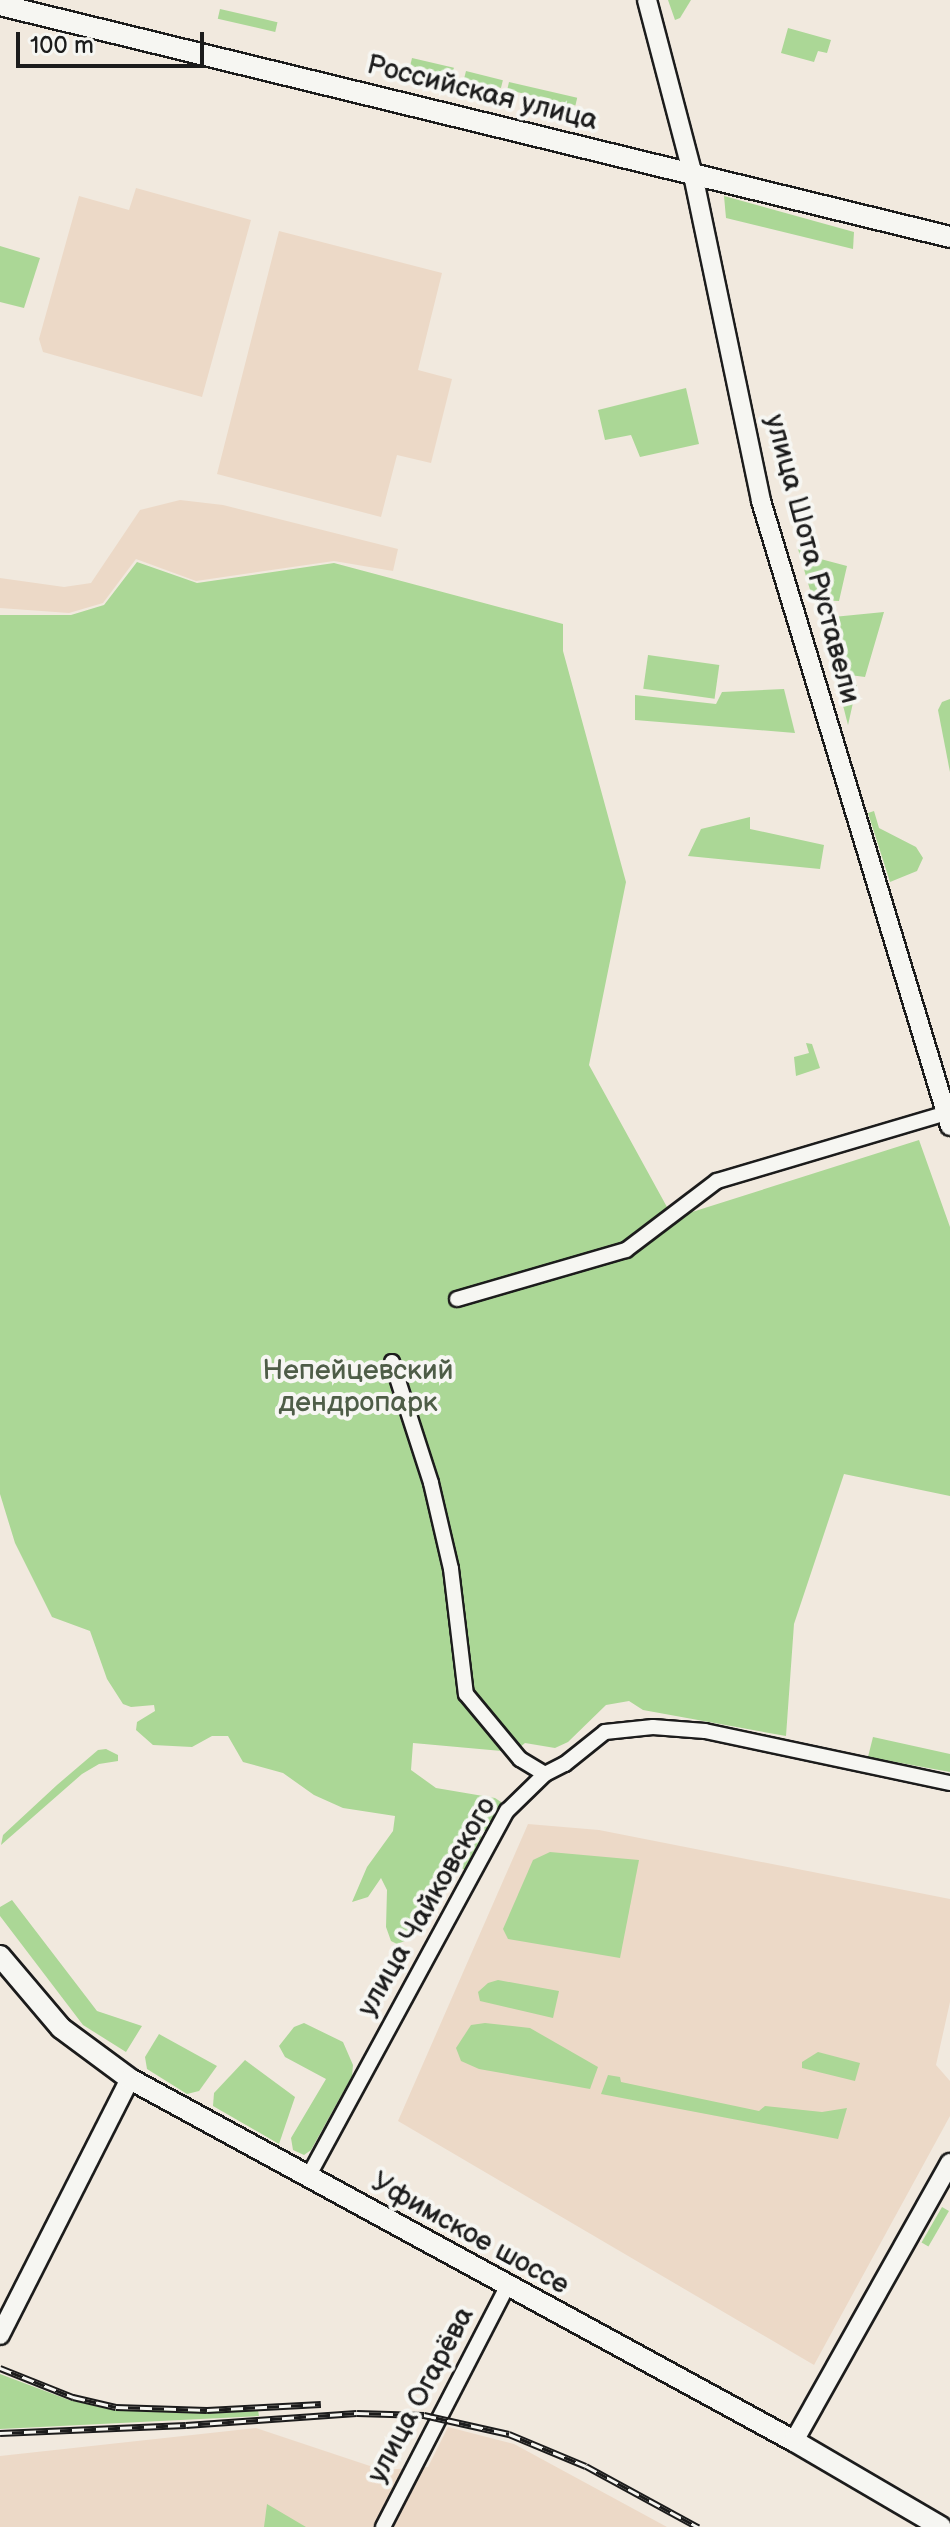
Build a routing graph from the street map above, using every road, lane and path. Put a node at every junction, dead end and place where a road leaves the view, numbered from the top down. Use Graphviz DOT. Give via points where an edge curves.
graph roads {
  1 [pos="647,0"];
  2 [pos="0,5"];
  3 [pos="693,175"];
  4 [pos="950,237"];
  5 [pos="948,1120"];
  6 [pos="457,1299"];
  7 [pos="392,1362"];
  8 [pos="545,1774"];
  9 [pos="950,1783"];
  10 [pos="0,1956"];
  11 [pos="130,2079"];
  12 [pos="950,2163"];
  13 [pos="308,2177"];
  14 [pos="507,2287"];
  15 [pos="0,2335"];
  16 [pos="794,2441"];
  17 [pos="383,2527"];
  18 [pos="941,2527"];
  1 -- 3 [label="street, улица Шота Руставели"];
  2 -- 3 [label="main road, Российская улица"];
  3 -- 4 [label="main road, Российская улица"];
  3 -- 5 [label="street, улица Шота Руставели" via="761,501"];
  5 -- 6 [label="street" via="717,1181 626,1250"];
  7 -- 8 [label="street" via="431,1483 451,1569 466,1694 520,1759"];
  8 -- 9 [label="street, улица Чайковского" via="605,1732 653,1727 802,1749"];
  8 -- 13 [label="street, улица Чайковского" via="507,1811"];
  10 -- 11 [label="main road, Уфимское шоссе" via="61,2028"];
  11 -- 13 [label="main road, Уфимское шоссе"];
  11 -- 15 [label="street"];
  12 -- 16 [label="street"];
  13 -- 14 [label="main road, Уфимское шоссе"];
  14 -- 16 [label="main road, Уфимское шоссе"];
  14 -- 17 [label="street, улица Огарёва"];
  16 -- 18 [label="main road, Уфимское шоссе"];
}
